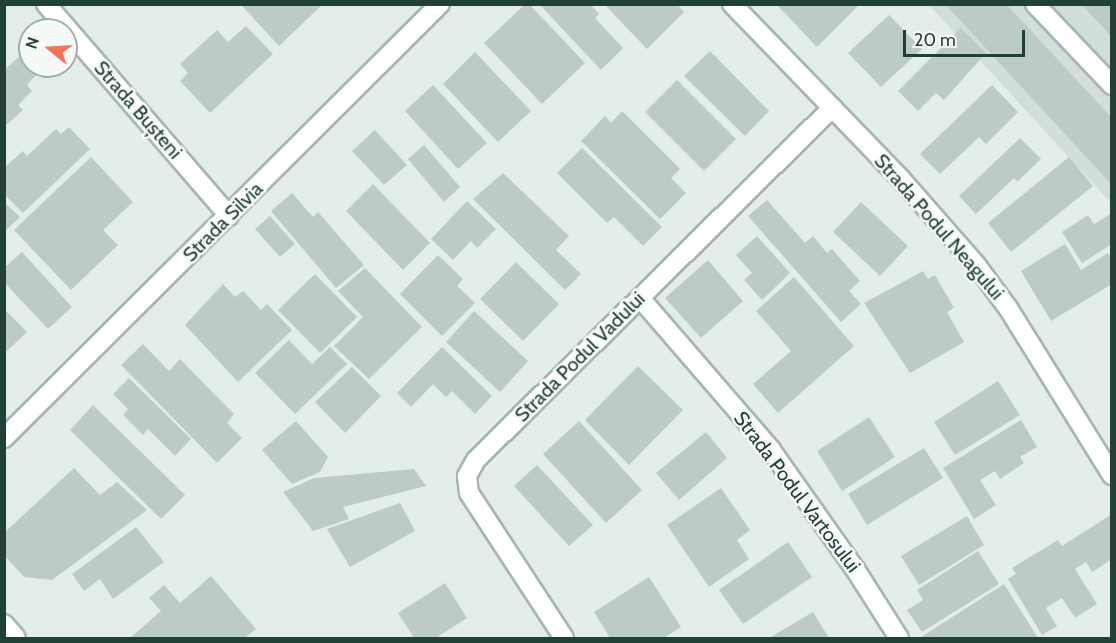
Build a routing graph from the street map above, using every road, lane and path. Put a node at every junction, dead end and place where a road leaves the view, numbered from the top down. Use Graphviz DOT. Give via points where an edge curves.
graph roads {
  1 [pos="46,4"];
  2 [pos="440,4"];
  3 [pos="732,4"];
  4 [pos="1035,4"];
  5 [pos="1112,85"];
  6 [pos="832,108"];
  7 [pos="229,216"];
  8 [pos="640,297"];
  9 [pos="4,438"];
  10 [pos="1112,475"];
  11 [pos="4,624"];
  12 [pos="16,639"];
  13 [pos="564,639"];
  14 [pos="899,639"];
  1 -- 7 [label="street, Strada Bușteni"];
  2 -- 7 [label="street, Strada Silvia"];
  3 -- 6 [label="street, Strada Podul Neagului"];
  4 -- 5 [label="street"];
  6 -- 8 [label="street, Strada Podul Vadului"];
  6 -- 10 [label="street, Strada Podul Neagului" via="977,266"];
  7 -- 9 [label="street, Strada Silvia"];
  8 -- 13 [label="street, Strada Podul Vadului" via="476,460 467,476 469,493"];
  8 -- 14 [label="street, Strada Podul Vartosului" via="771,450 855,568"];
  11 -- 12 [label="street"];
}
